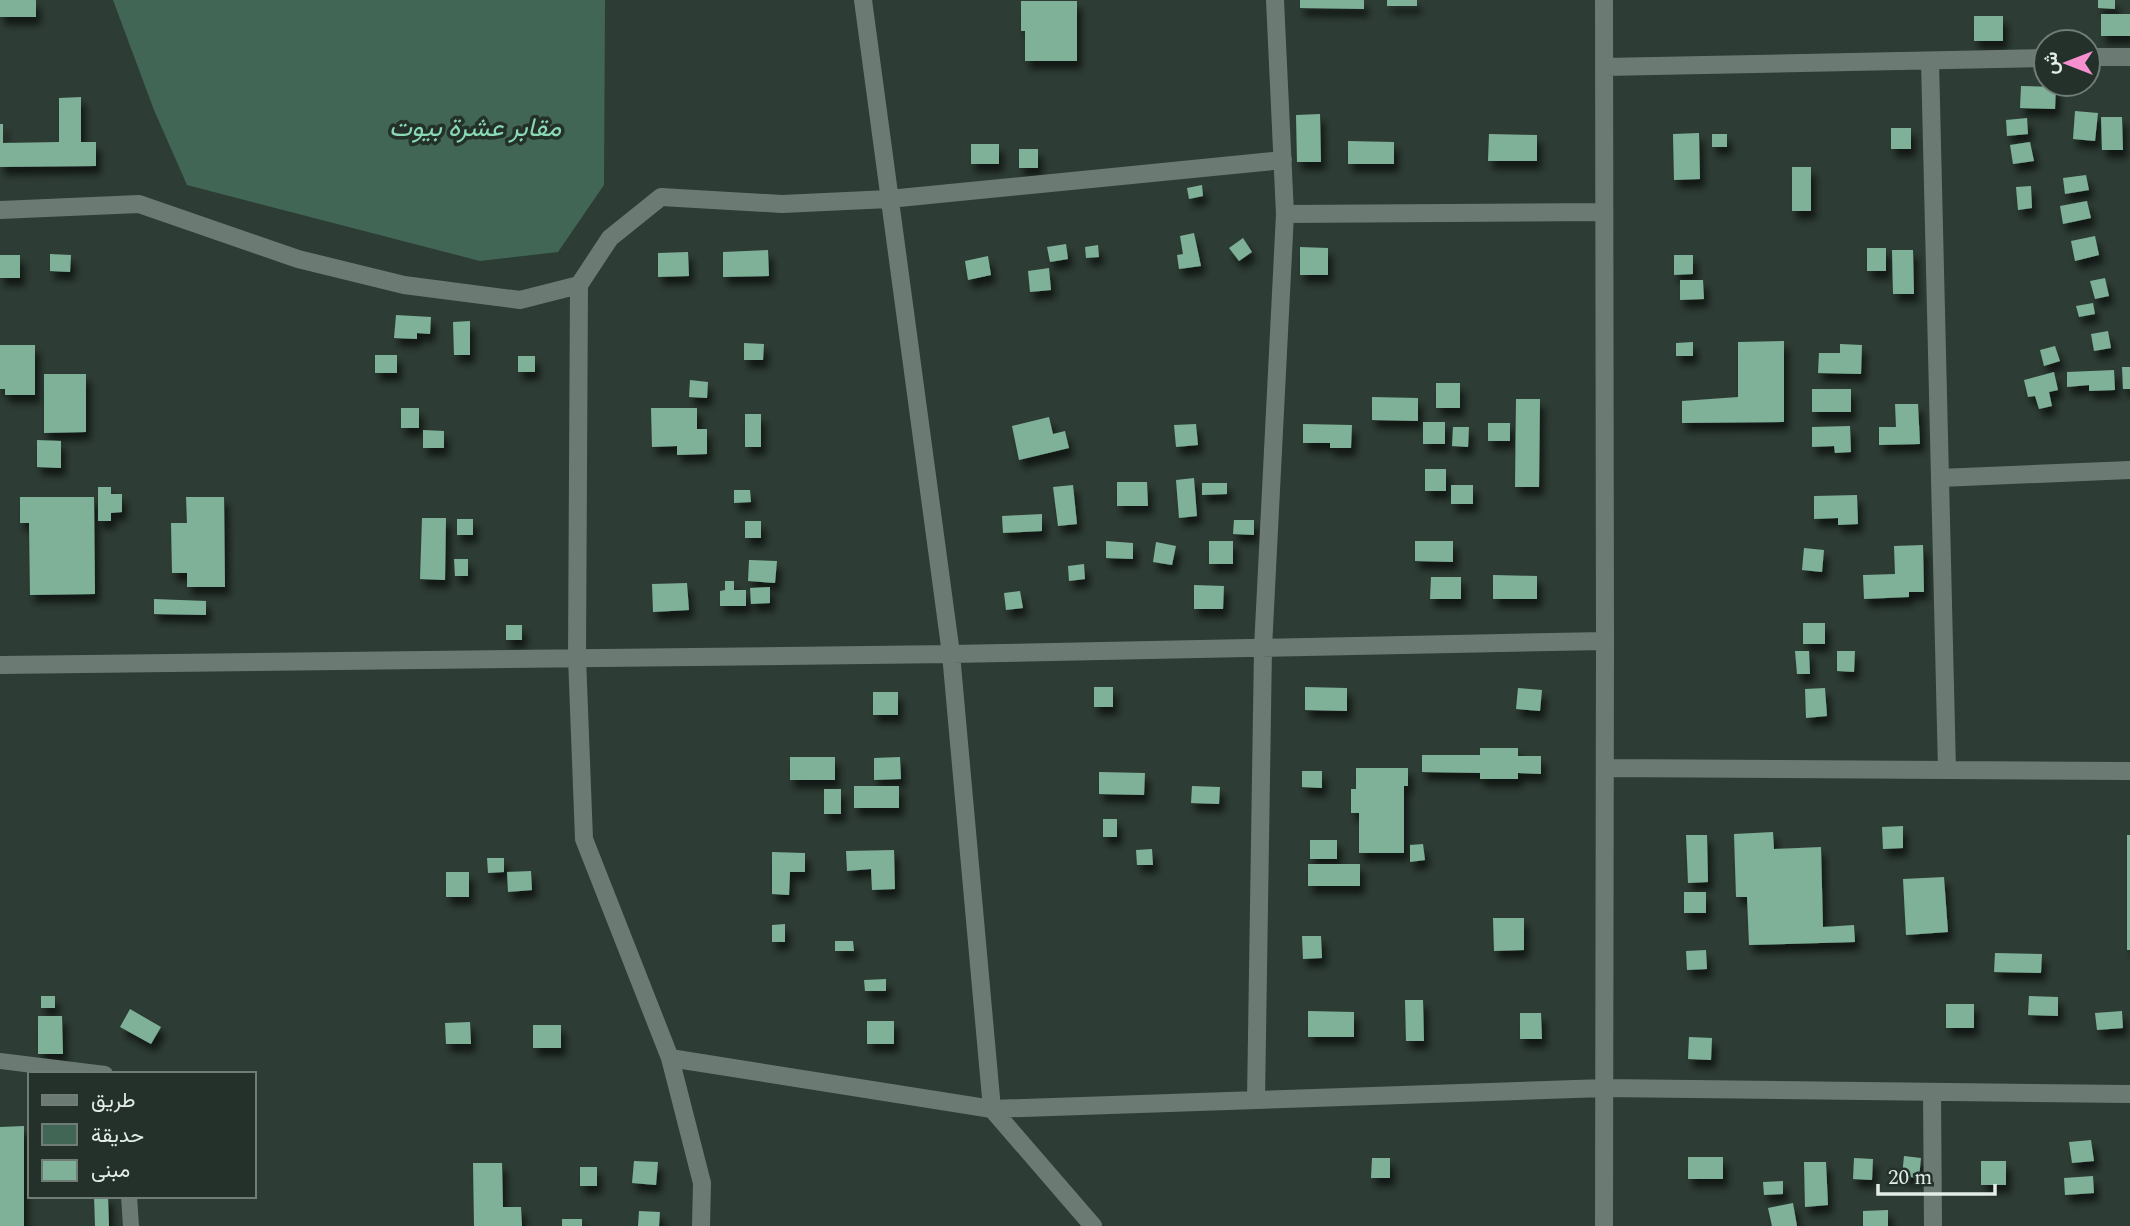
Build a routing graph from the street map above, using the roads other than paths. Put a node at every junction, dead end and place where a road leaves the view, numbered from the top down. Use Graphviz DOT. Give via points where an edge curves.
graph roads {
  1 [pos="863,0"];
  2 [pos="1275,0"];
  3 [pos="1604,0"];
  4 [pos="2130,57"];
  5 [pos="2032,58"];
  6 [pos="2102,58"];
  7 [pos="1930,61"];
  8 [pos="1604,67"];
  9 [pos="1283,160"];
  10 [pos="889,199"];
  11 [pos="0,210"];
  12 [pos="1604,212"];
  13 [pos="1285,214"];
  14 [pos="579,285"];
  15 [pos="2130,470"];
  16 [pos="1940,478"];
  17 [pos="1605,641"];
  18 [pos="1263,648"];
  19 [pos="951,654"];
  20 [pos="577,657"];
  21 [pos="0,665"];
  22 [pos="1605,768"];
  23 [pos="1947,770"];
  24 [pos="2130,771"];
  25 [pos="670,1058"];
  26 [pos="0,1060"];
  27 [pos="90,1072"];
  28 [pos="1604,1088"];
  29 [pos="1932,1092"];
  30 [pos="2130,1094"];
  31 [pos="1256,1100"];
  32 [pos="992,1109"];
  33 [pos="129,1198"];
  34 [pos="131,1226"];
  35 [pos="701,1226"];
  36 [pos="1093,1226"];
  37 [pos="1604,1226"];
  38 [pos="1933,1226"];
  1 -- 10 [label="street"];
  2 -- 9 [label="street"];
  3 -- 8 [label="street"];
  4 -- 6 [label="street"];
  5 -- 7 [label="street"];
  7 -- 8 [label="street"];
  7 -- 16 [label="street"];
  8 -- 12 [label="street"];
  9 -- 10 [label="street"];
  9 -- 13 [label="street"];
  10 -- 14 [label="street" via="782,205 661,197 610,238"];
  10 -- 19 [label="street"];
  11 -- 14 [label="street" via="139,205 298,259 404,285 520,300"];
  12 -- 13 [label="street"];
  12 -- 17 [label="street"];
  13 -- 18 [label="street"];
  14 -- 20 [label="street"];
  15 -- 16 [label="street"];
  16 -- 23 [label="street"];
  17 -- 18 [label="street"];
  17 -- 22 [label="street"];
  18 -- 19 [label="street"];
  18 -- 31 [label="street"];
  19 -- 20 [label="street"];
  19 -- 32 [label="street"];
  20 -- 21 [label="street"];
  20 -- 25 [label="street" via="584,839"];
  22 -- 23 [label="street"];
  22 -- 28 [label="street"];
  23 -- 24 [label="street"];
  25 -- 32 [label="street"];
  25 -- 35 [label="street" via="702,1182"];
  26 -- 27 [label="lane"];
  28 -- 29 [label="street"];
  28 -- 31 [label="street"];
  28 -- 37 [label="street"];
  29 -- 30 [label="street"];
  29 -- 38 [label="street"];
  31 -- 32 [label="street"];
  32 -- 36 [label="street"];
  33 -- 34 [label="lane"];
}
